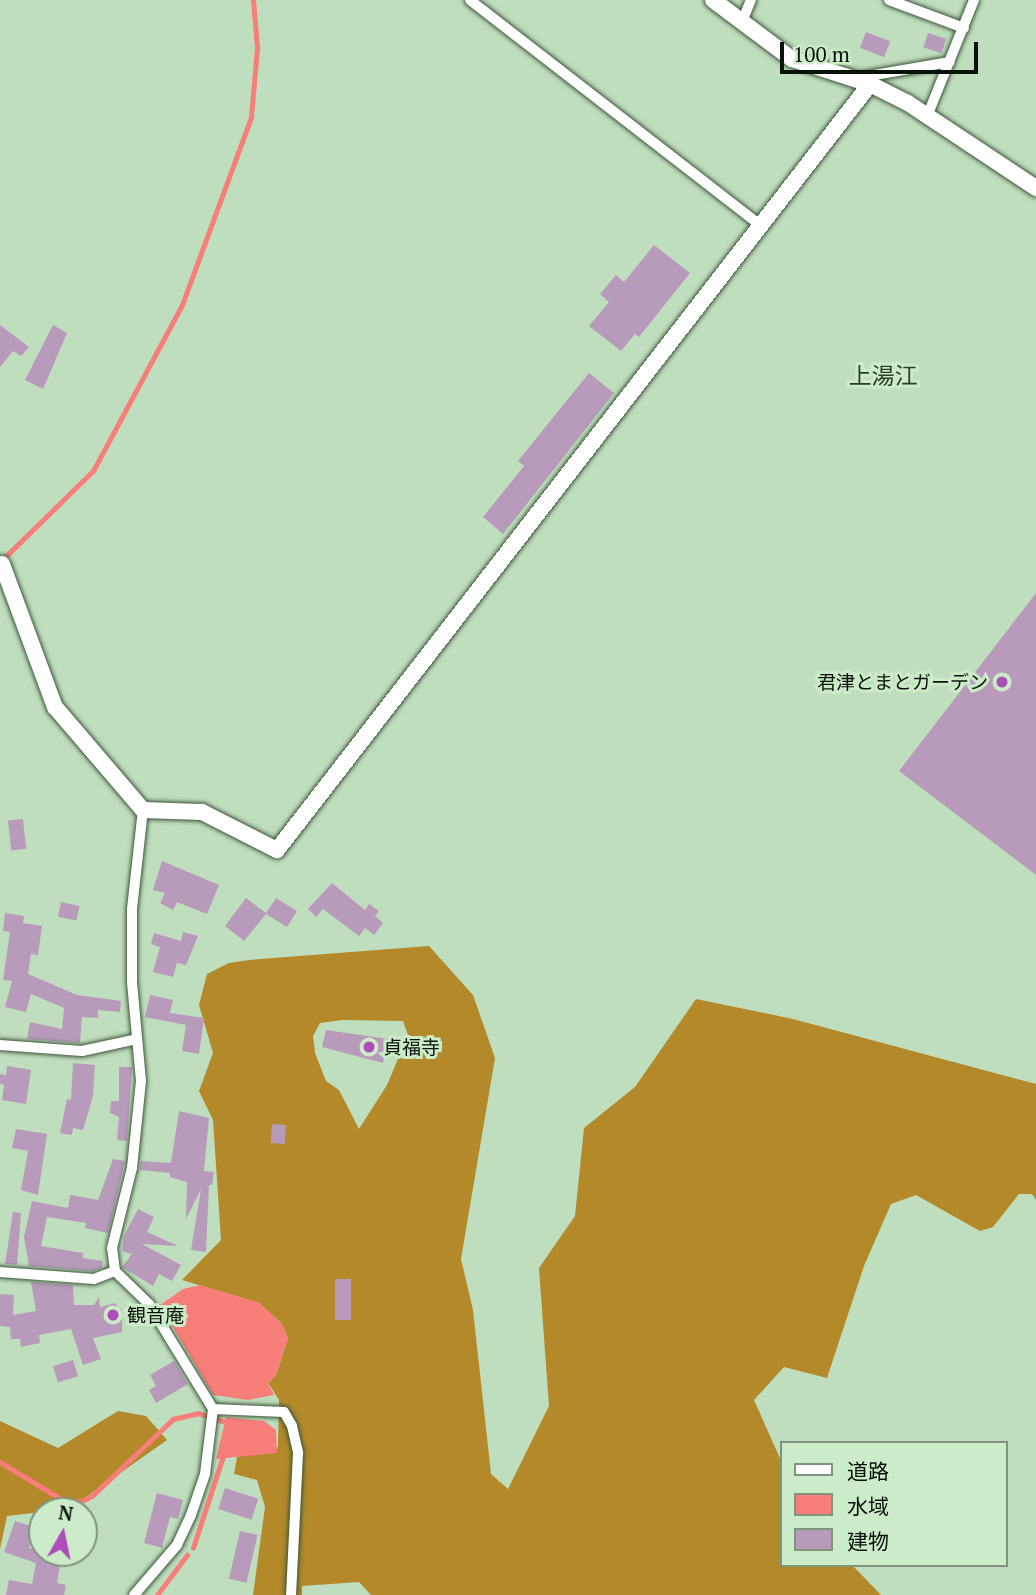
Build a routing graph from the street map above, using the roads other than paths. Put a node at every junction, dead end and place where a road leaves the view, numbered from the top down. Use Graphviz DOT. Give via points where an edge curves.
graph roads {
  1 [pos="470,0"];
  2 [pos="713,0"];
  3 [pos="751,0"];
  4 [pos="889,0"];
  5 [pos="974,0"];
  6 [pos="742,22"];
  7 [pos="964,28"];
  8 [pos="950,62"];
  9 [pos="853,79"];
  10 [pos="870,84"];
  11 [pos="928,114"];
  12 [pos="1036,188"];
  13 [pos="760,225"];
  14 [pos="1,561"];
  15 [pos="143,810"];
  16 [pos="137,1040"];
  17 [pos="0,1045"];
  18 [pos="115,1271"];
  19 [pos="0,1272"];
  20 [pos="212,1415"];
  21 [pos="134,1595"];
  22 [pos="291,1595"];
  1 -- 13 [label="street"];
  2 -- 6 [label="street"];
  3 -- 6 [label="street"];
  4 -- 7 [label="street"];
  5 -- 7 [label="street"];
  6 -- 9 [label="street" via="792,59"];
  7 -- 8 [label="street"];
  8 -- 9 [label="street"];
  8 -- 11 [label="street"];
  9 -- 10 [label="street"];
  10 -- 11 [label="street"];
  10 -- 13 [label="street"];
  11 -- 12 [label="street"];
  13 -- 15 [label="street" via="277,850 202,812"];
  14 -- 15 [label="street" via="55,707"];
  15 -- 16 [label="street" via="132,909"];
  16 -- 17 [label="street" via="60,1052"];
  16 -- 18 [label="street" via="141,1081 132,1168 112,1248"];
  18 -- 19 [label="street" via="94,1279"];
  18 -- 20 [label="street" via="149,1304"];
  20 -- 21 [label="street" via="205,1474 191,1515 177,1545"];
  20 -- 22 [label="street" via="284,1412 292,1426 298,1453"];
}
